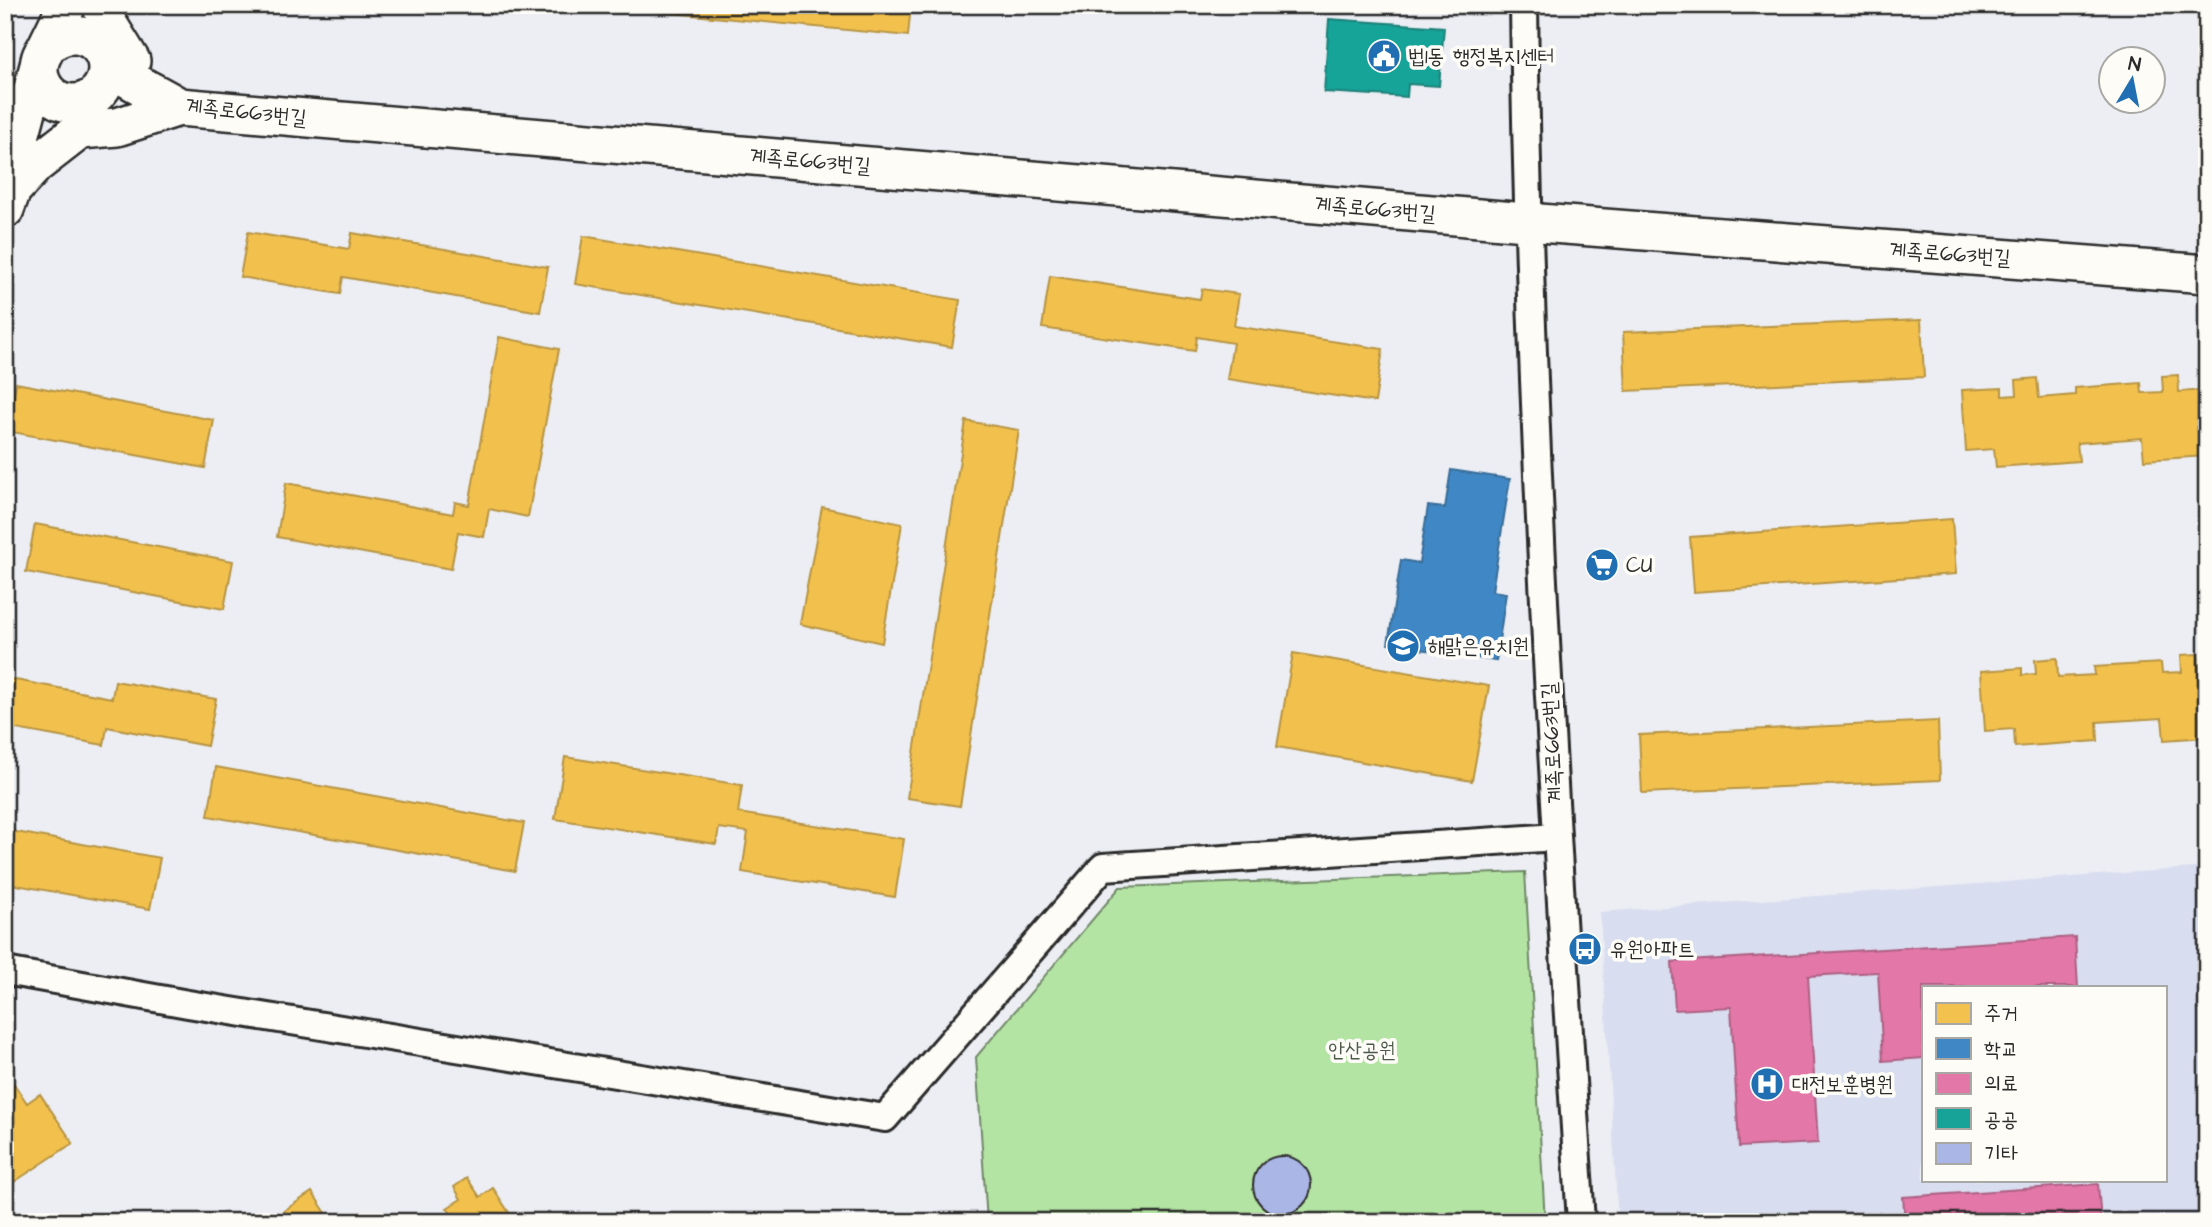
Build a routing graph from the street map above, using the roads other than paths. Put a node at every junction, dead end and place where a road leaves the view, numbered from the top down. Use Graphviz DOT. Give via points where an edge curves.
graph roads {
  1 [pos="67,5"];
  2 [pos="93,5"];
  3 [pos="102,5"];
  4 [pos="1524,5"];
  5 [pos="102,55"];
  6 [pos="41,58"];
  7 [pos="79,102"];
  8 [pos="163,104"];
  9 [pos="18,188"];
  10 [pos="1527,222"];
  11 [pos="2207,274"];
  12 [pos="1557,837"];
  13 [pos="5,971"];
  14 [pos="1581,1222"];
  1 -- 6 [label="main road"];
  2 -- 5 [label="main road" via="92,22"];
  3 -- 8 [label="main road" via="117,39"];
  4 -- 10 [label="street, 계족로663번길"];
  5 -- 6 [label="main road" via="76,35 46,48"];
  5 -- 7 [label="main road" via="103,86"];
  5 -- 8 [label="main road, 계족로663번길" via="130,83"];
  6 -- 7 [label="main road" via="39,69 46,90 54,98"];
  6 -- 9 [label="main road" via="20,136"];
  7 -- 8 [label="main road" via="116,111"];
  7 -- 9 [label="main road" via="48,133"];
  8 -- 9 [label="main road" via="117,127 80,130"];
  8 -- 10 [label="main road, 계족로663번길"];
  10 -- 11 [label="main road, 계족로663번길"];
  10 -- 12 [label="street, 계족로663번길"];
  12 -- 13 [label="street" via="1103,867 885,1118"];
  12 -- 14 [label="street, 계족로663번길"];
}
